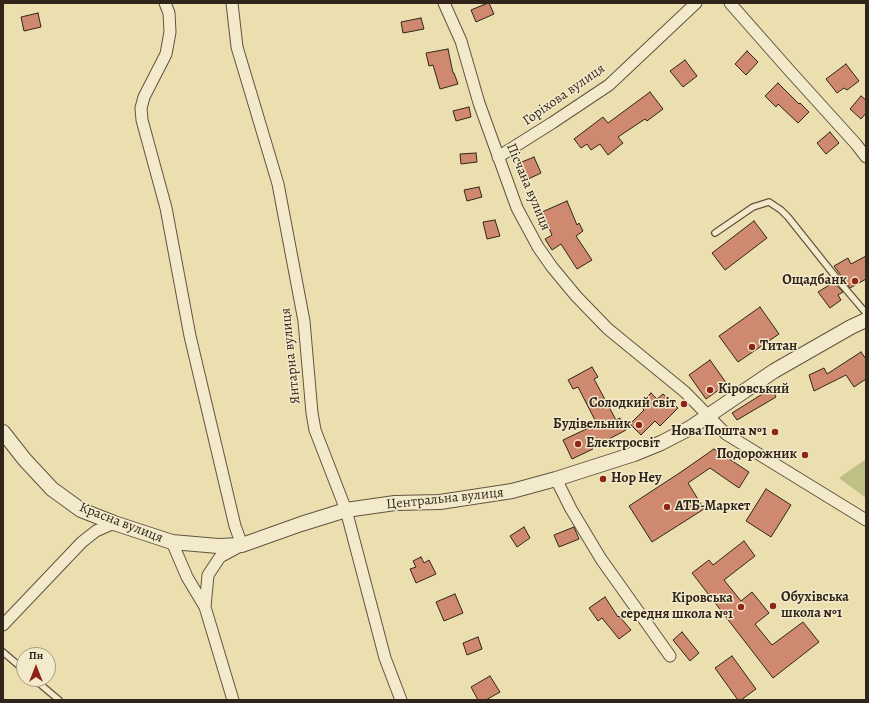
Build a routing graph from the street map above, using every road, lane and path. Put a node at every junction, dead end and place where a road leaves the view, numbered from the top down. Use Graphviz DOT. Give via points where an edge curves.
graph roads {
  1 [pos="165,3"];
  2 [pos="232,3"];
  3 [pos="444,3"];
  4 [pos="696,3"];
  5 [pos="730,3"];
  6 [pos="498,157"];
  7 [pos="866,157"];
  8 [pos="715,233"];
  9 [pos="866,313"];
  10 [pos="866,320"];
  11 [pos="708,415"];
  12 [pos="3,432"];
  13 [pos="556,479"];
  14 [pos="346,510"];
  15 [pos="866,520"];
  16 [pos="114,523"];
  17 [pos="172,542"];
  18 [pos="242,545"];
  19 [pos="205,607"];
  20 [pos="3,625"];
  21 [pos="3,652"];
  22 [pos="670,656"];
  23 [pos="16,663"];
  24 [pos="44,687"];
  25 [pos="59,700"];
  26 [pos="233,700"];
  27 [pos="401,700"];
  1 -- 18 [label="street" via="169,13 170,32 166,54 144,97 141,108 142,120 166,208 192,344 234,526"];
  2 -- 14 [label="street, Янтарна вулиця" via="236,47 278,184 304,321 315,430"];
  3 -- 6 [label="street, Пісчана вулиця" via="461,41"];
  4 -- 6 [label="street, Горіхова вулиця" via="609,84"];
  5 -- 7 [label="street"];
  6 -- 11 [label="street, Пісчана вулиця" via="517,208 552,267 608,329 685,392"];
  8 -- 9 [label="lane" via="753,207 770,202 788,217"];
  10 -- 11 [label="street, Центральна вулиця" via="774,371"];
  11 -- 13 [label="street, Центральна вулиця" via="690,428 654,446"];
  11 -- 15 [label="street" via="726,434"];
  12 -- 16 [label="street, Красна вулиця" via="52,489 81,510"];
  13 -- 14 [label="street, Центральна вулиця" via="505,492 440,502 395,503"];
  13 -- 22 [label="street" via="601,559"];
  14 -- 18 [label="street, Центральна вулиця"];
  14 -- 27 [label="street, Янтарна вулиця" via="385,658"];
  16 -- 17 [label="street, Красна вулиця"];
  16 -- 20 [label="street" via="96,531 82,542"];
  17 -- 18 [label="street, Центральна вулиця" via="218,546"];
  17 -- 19 [label="street, Красна вулиця" via="187,577"];
  18 -- 19 [label="street" via="220,557 208,575"];
  19 -- 26 [label="street, Красна вулиця"];
  21 -- 23 [label="lane"];
  24 -- 25 [label="lane"];
}
